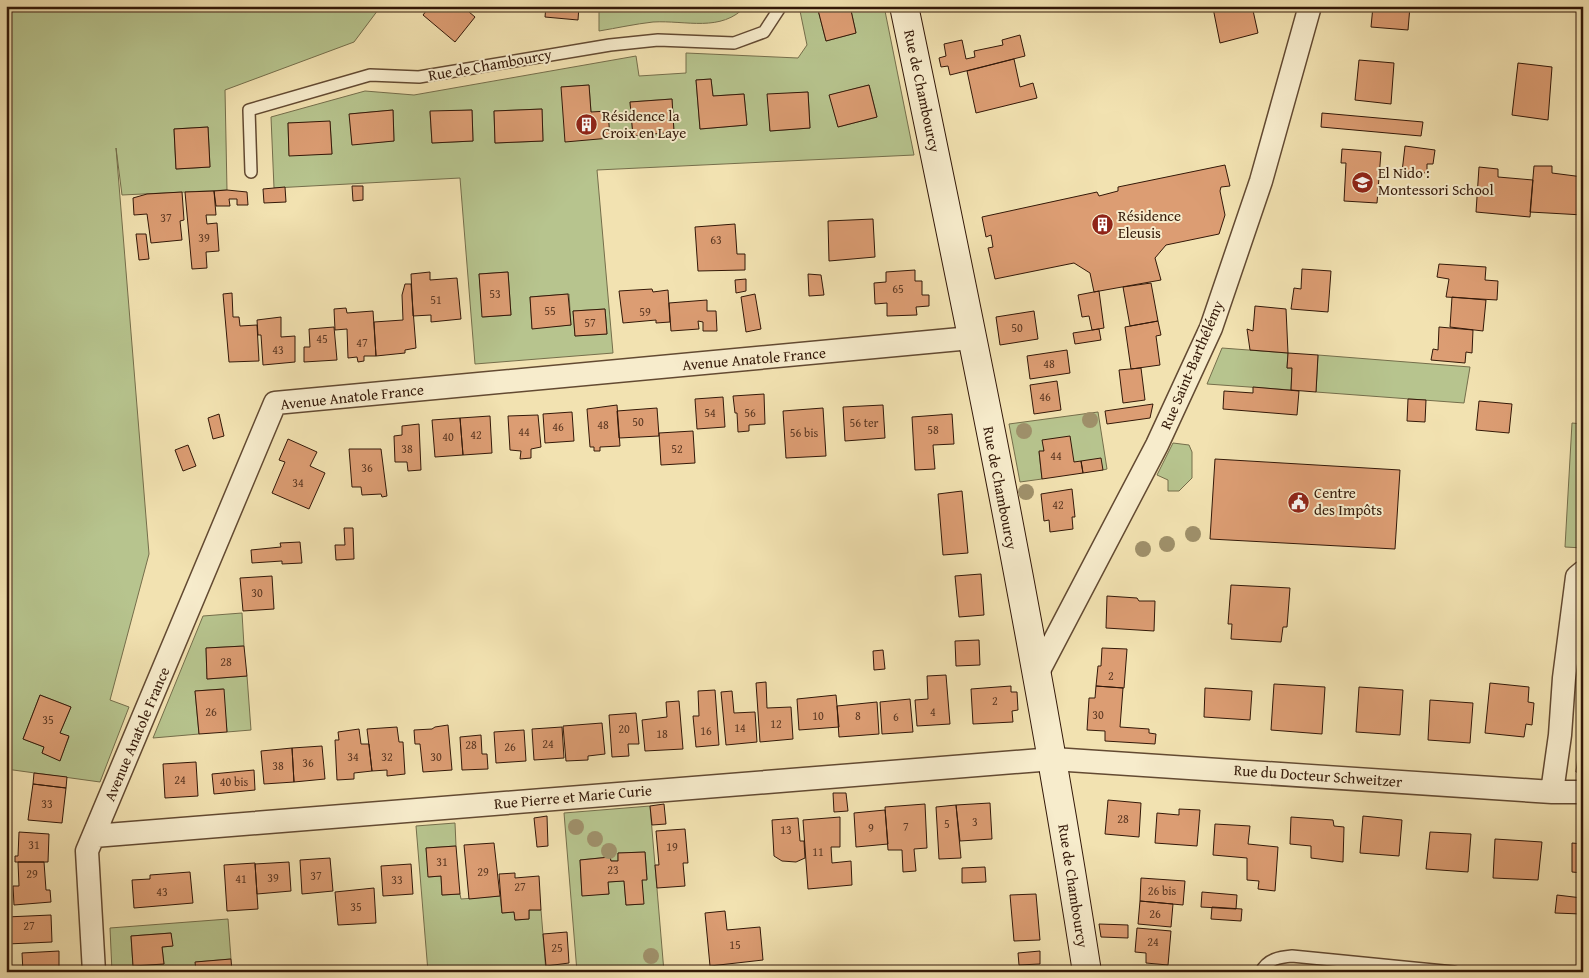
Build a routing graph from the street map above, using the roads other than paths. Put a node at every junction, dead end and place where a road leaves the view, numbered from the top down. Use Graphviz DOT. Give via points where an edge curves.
graph roads {
  1 [pos="781,6"];
  2 [pos="904,6"];
  3 [pos="1310,6"];
  4 [pos="251,172"];
  5 [pos="972,338"];
  6 [pos="1583,572"];
  7 [pos="1036,676"];
  8 [pos="1053,759"];
  9 [pos="1552,792"];
  10 [pos="1583,792"];
  11 [pos="94,836"];
  12 [pos="1367,968"];
  13 [pos="94,972"];
  14 [pos="1086,972"];
  15 [pos="1261,972"];
  16 [pos="1454,972"];
  1 -- 4 [label="lane, Rue de Chambourcy" via="764,32 734,43 658,40 610,45 419,78 370,75 249,110"];
  2 -- 5 [label="street, Rue de Chambourcy"];
  3 -- 7 [label="street, Rue Saint-Barthélémy" via="1261,181 1211,328 1157,445"];
  5 -- 7 [label="street, Rue de Chambourcy"];
  5 -- 11 [label="street, Avenue Anatole France" via="275,403"];
  6 -- 9 [label="street" via="1578,577"];
  7 -- 8 [label="street, Rue de Chambourcy"];
  8 -- 9 [label="street, Rue du Docteur Schweitzer"];
  8 -- 11 [label="street, Rue Pierre et Marie Curie"];
  8 -- 14 [label="street, Rue de Chambourcy"];
  9 -- 10 [label="street, Rue du Docteur Schweitzer"];
  11 -- 13 [label="street, Avenue Anatole France" via="88,851"];
  12 -- 15 [label="lane" via="1292,956 1276,958"];
  12 -- 16 [label="lane"];
}
